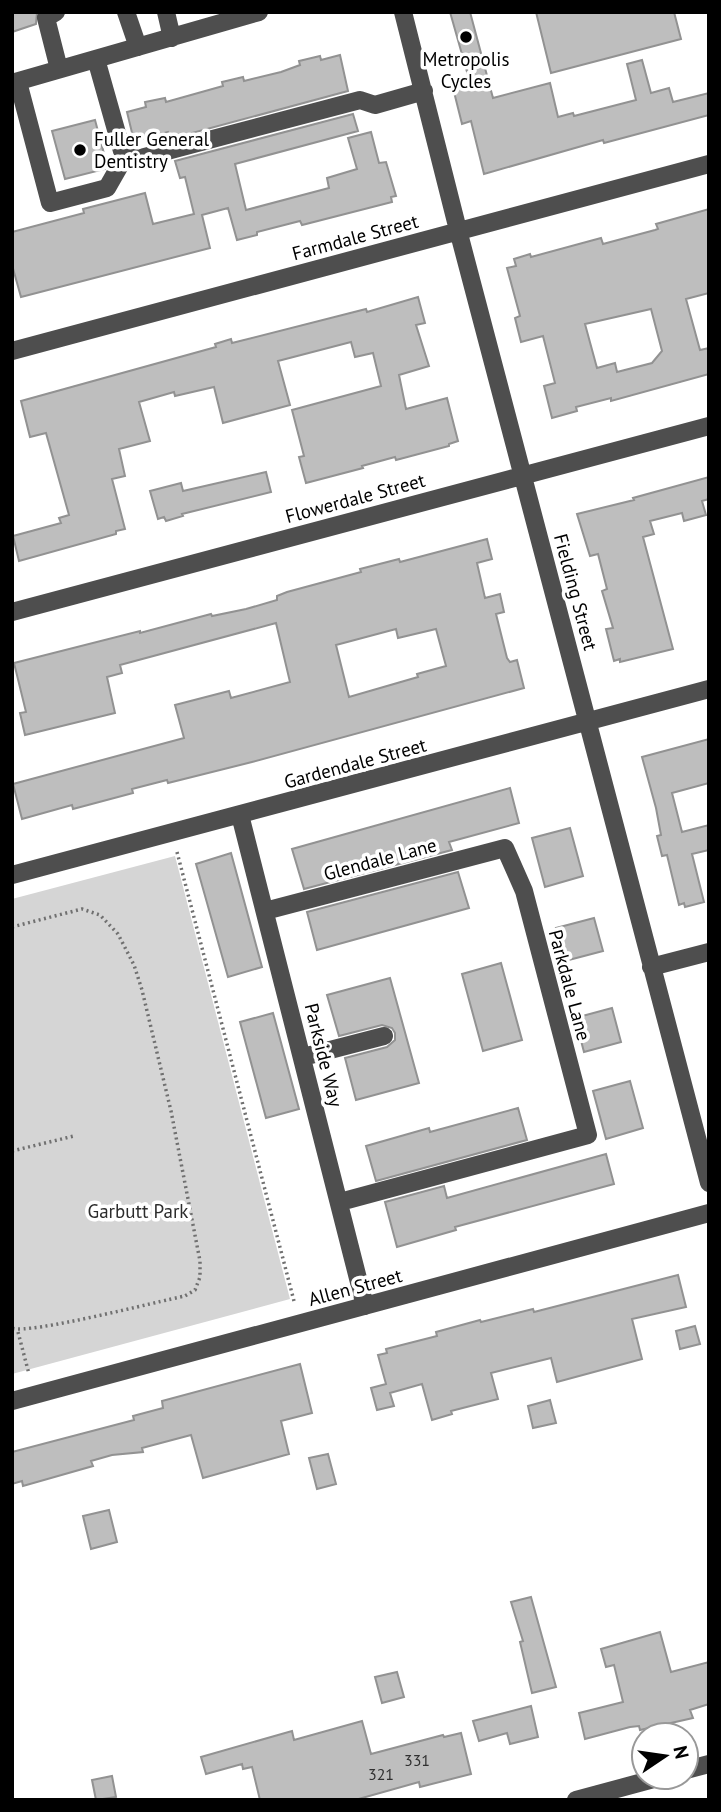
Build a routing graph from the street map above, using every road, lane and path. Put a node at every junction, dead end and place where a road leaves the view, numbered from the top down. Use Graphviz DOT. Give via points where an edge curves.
graph roads {
  1 [pos="56,12"];
  2 [pos="126,12"];
  3 [pos="166,12"];
  4 [pos="259,12"];
  5 [pos="403,12"];
  6 [pos="172,38"];
  7 [pos="138,47"];
  8 [pos="96,59"];
  9 [pos="60,69"];
  10 [pos="15,83"];
  11 [pos="424,91"];
  12 [pos="127,153"];
  13 [pos="709,164"];
  14 [pos="458,230"];
  15 [pos="12,351"];
  16 [pos="709,426"];
  17 [pos="522,476"];
  18 [pos="12,612"];
  19 [pos="709,689"];
  20 [pos="588,720"];
  21 [pos="240,815"];
  22 [pos="505,848"];
  23 [pos="177,852"];
  24 [pos="12,875"];
  25 [pos="265,911"];
  26 [pos="12,926"];
  27 [pos="709,952"];
  28 [pos="651,967"];
  29 [pos="384,1036"];
  30 [pos="303,1057"];
  31 [pos="74,1136"];
  32 [pos="12,1150"];
  33 [pos="709,1183"];
  34 [pos="340,1202"];
  35 [pos="709,1213"];
  36 [pos="294,1301"];
  37 [pos="365,1306"];
  38 [pos="12,1328"];
  39 [pos="18,1331"];
  40 [pos="29,1374"];
  41 [pos="12,1401"];
  42 [pos="630,1785"];
  43 [pos="576,1800"];
  1 -- 9 [label="street" via="46,18"];
  2 -- 7 [label="street"];
  3 -- 6 [label="street"];
  4 -- 6 [label="street"];
  5 -- 11 [label="street, Fielding Street"];
  6 -- 7 [label="street"];
  7 -- 8 [label="street"];
  8 -- 9 [label="street"];
  8 -- 12 [label="street" via="122,151"];
  9 -- 10 [label="street"];
  10 -- 12 [label="street" via="50,203 107,188"];
  11 -- 12 [label="street" via="375,105 360,100 137,159"];
  11 -- 14 [label="street, Fielding Street"];
  13 -- 14 [label="street, Farmdale Street"];
  14 -- 15 [label="street, Farmdale Street"];
  14 -- 17 [label="street, Fielding Street"];
  16 -- 17 [label="street, Flowerdale Street"];
  17 -- 18 [label="street, Flowerdale Street"];
  17 -- 20 [label="street, Fielding Street"];
  19 -- 20 [label="street, Gardendale Street"];
  20 -- 21 [label="street, Gardendale Street"];
  20 -- 28 [label="street, Fielding Street"];
  21 -- 24 [label="street, Gardendale Street"];
  21 -- 25 [label="street, Parkside Way"];
  22 -- 25 [label="street, Glendale Lane"];
  22 -- 34 [label="street, Parkdale Lane" via="524,891 588,1135"];
  23 -- 36 [label="path"];
  25 -- 30 [label="street, Parkside Way"];
  26 -- 39 [label="path" via="82,909 100,915 118,934 142,990 200,1269 195,1290 185,1296"];
  27 -- 28 [label="street"];
  28 -- 33 [label="street, Fielding Street"];
  29 -- 30 [label="street"];
  30 -- 34 [label="street, Parkside Way"];
  31 -- 32 [label="path"];
  34 -- 37 [label="street, Parkside Way"];
  35 -- 37 [label="street, Allen Street"];
  37 -- 41 [label="street, Allen Street"];
  38 -- 39 [label="path"];
  39 -- 40 [label="path"];
  42 -- 43 [label="street"];
}
